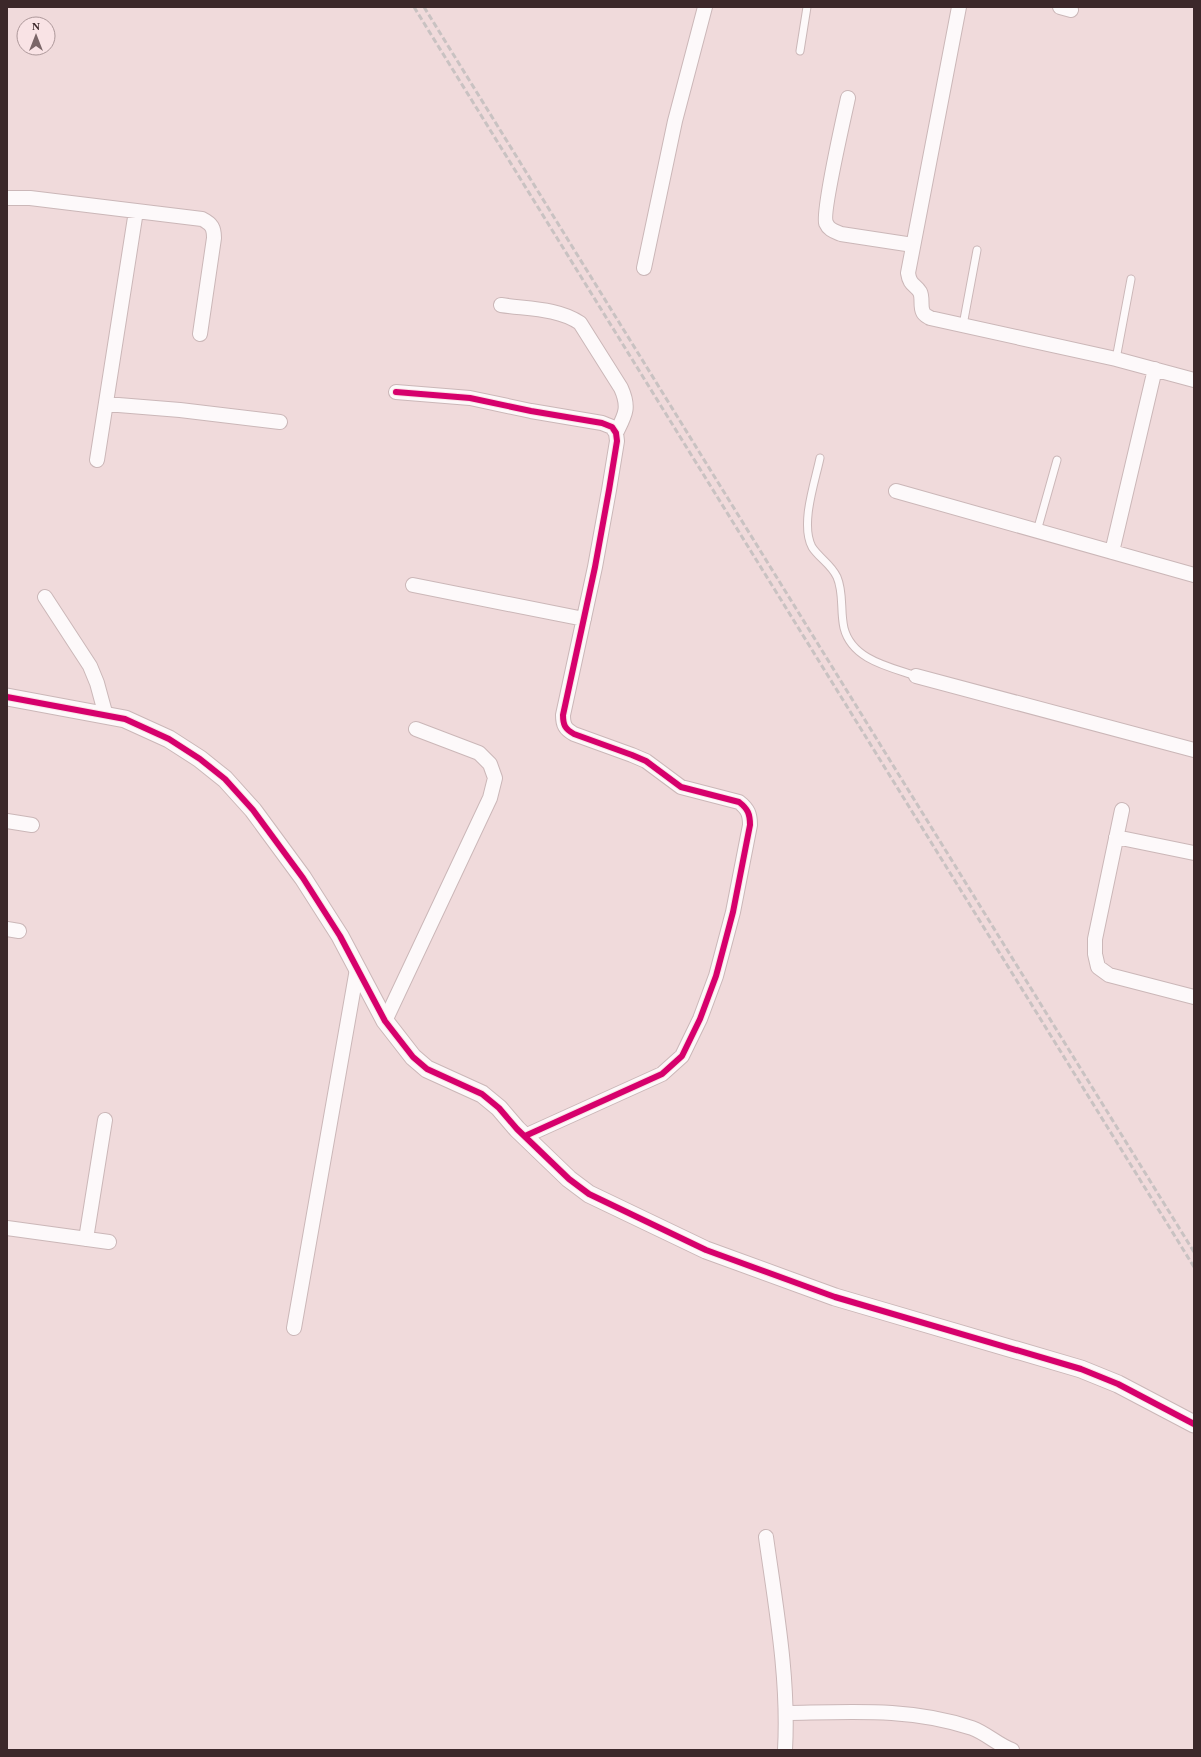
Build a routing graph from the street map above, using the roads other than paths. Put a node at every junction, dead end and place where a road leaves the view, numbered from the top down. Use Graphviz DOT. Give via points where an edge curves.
graph roads {
  1 [pos="705,7"];
  2 [pos="807,7"];
  3 [pos="959,7"];
  4 [pos="800,51"];
  5 [pos="848,98"];
  6 [pos="7,198"];
  7 [pos="136,211"];
  8 [pos="913,245"];
  9 [pos="978,250"];
  10 [pos="644,268"];
  11 [pos="1131,280"];
  12 [pos="501,305"];
  13 [pos="963,325"];
  14 [pos="200,334"];
  15 [pos="1116,359"];
  16 [pos="1155,369"];
  17 [pos="1194,380"];
  18 [pos="396,392"];
  19 [pos="106,404"];
  20 [pos="280,422"];
  21 [pos="616,433"];
  22 [pos="820,458"];
  23 [pos="97,460"];
  24 [pos="1057,460"];
  25 [pos="896,490"];
  26 [pos="1037,530"];
  27 [pos="1112,552"];
  28 [pos="1194,575"];
  29 [pos="413,585"];
  30 [pos="45,597"];
  31 [pos="584,619"];
  32 [pos="916,676"];
  33 [pos="7,697"];
  34 [pos="106,716"];
  35 [pos="416,729"];
  36 [pos="1194,750"];
  37 [pos="1122,810"];
  38 [pos="7,820"];
  39 [pos="32,825"];
  40 [pos="1116,837"];
  41 [pos="1194,853"];
  42 [pos="357,969"];
  43 [pos="1194,997"];
  44 [pos="385,1021"];
  45 [pos="105,1120"];
  46 [pos="525,1136"];
  47 [pos="7,1228"];
  48 [pos="86,1239"];
  49 [pos="109,1242"];
  50 [pos="294,1328"];
  51 [pos="1194,1424"];
  52 [pos="766,1537"];
  53 [pos="786,1714"];
  54 [pos="785,1750"];
  55 [pos="1012,1750"];
  1 -- 10 [label="street" via="675,120"];
  2 -- 4 [label="lane"];
  3 -- 8 [label="street"];
  5 -- 8 [label="street" via="827,203 826,222 831,230 841,234"];
  6 -- 7 [label="street" via="16,196"];
  7 -- 14 [label="street" via="202,219 214,230"];
  7 -- 19 [label="street"];
  8 -- 13 [label="street" via="908,273 912,285 919,290 924,314 930,318"];
  9 -- 13 [label="lane"];
  11 -- 15 [label="lane"];
  12 -- 21 [label="street" via="552,312 580,323 626,400 626,411"];
  13 -- 15 [label="street"];
  15 -- 16 [label="street"];
  16 -- 17 [label="street"];
  16 -- 27 [label="street"];
  18 -- 21 [label="street" via="476,399 602,424 612,428"];
  19 -- 20 [label="street"];
  19 -- 23 [label="street"];
  21 -- 31 [label="street" via="609,490"];
  22 -- 32 [label="lane" via="807,523 807,537 813,548 832,568 841,588 844,628 849,641 865,657"];
  24 -- 26 [label="lane"];
  25 -- 26 [label="street"];
  26 -- 27 [label="street"];
  27 -- 28 [label="street"];
  29 -- 31 [label="street"];
  30 -- 34 [label="street" via="90,666"];
  31 -- 46 [label="street" via="563,715 566,730 632,755 681,787 739,802 747,808 750,825 733,912 716,976 700,1019 682,1056 662,1074"];
  32 -- 36 [label="street"];
  33 -- 34 [label="street"];
  34 -- 42 [label="street" via="125,720 169,739 225,779 253,810 303,878 340,936"];
  35 -- 44 [label="street" via="479,753 490,764 495,778 490,798"];
  37 -- 40 [label="street"];
  38 -- 39 [label="street"];
  40 -- 41 [label="street"];
  40 -- 43 [label="street" via="1096,939 1095,954 1098,967 1109,974"];
  42 -- 44 [label="street"];
  42 -- 50 [label="street"];
  44 -- 46 [label="street" via="413,1057 427,1069 482,1094"];
  45 -- 48 [label="street"];
  46 -- 51 [label="street" via="569,1179 589,1194 706,1250 835,1297 1082,1369 1118,1384"];
  47 -- 48 [label="street"];
  48 -- 49 [label="street"];
  52 -- 53 [label="street" via="780,1639"];
  53 -- 54 [label="street"];
  53 -- 55 [label="street" via="872,1711 906,1714 952,1722 973,1729"];
}
